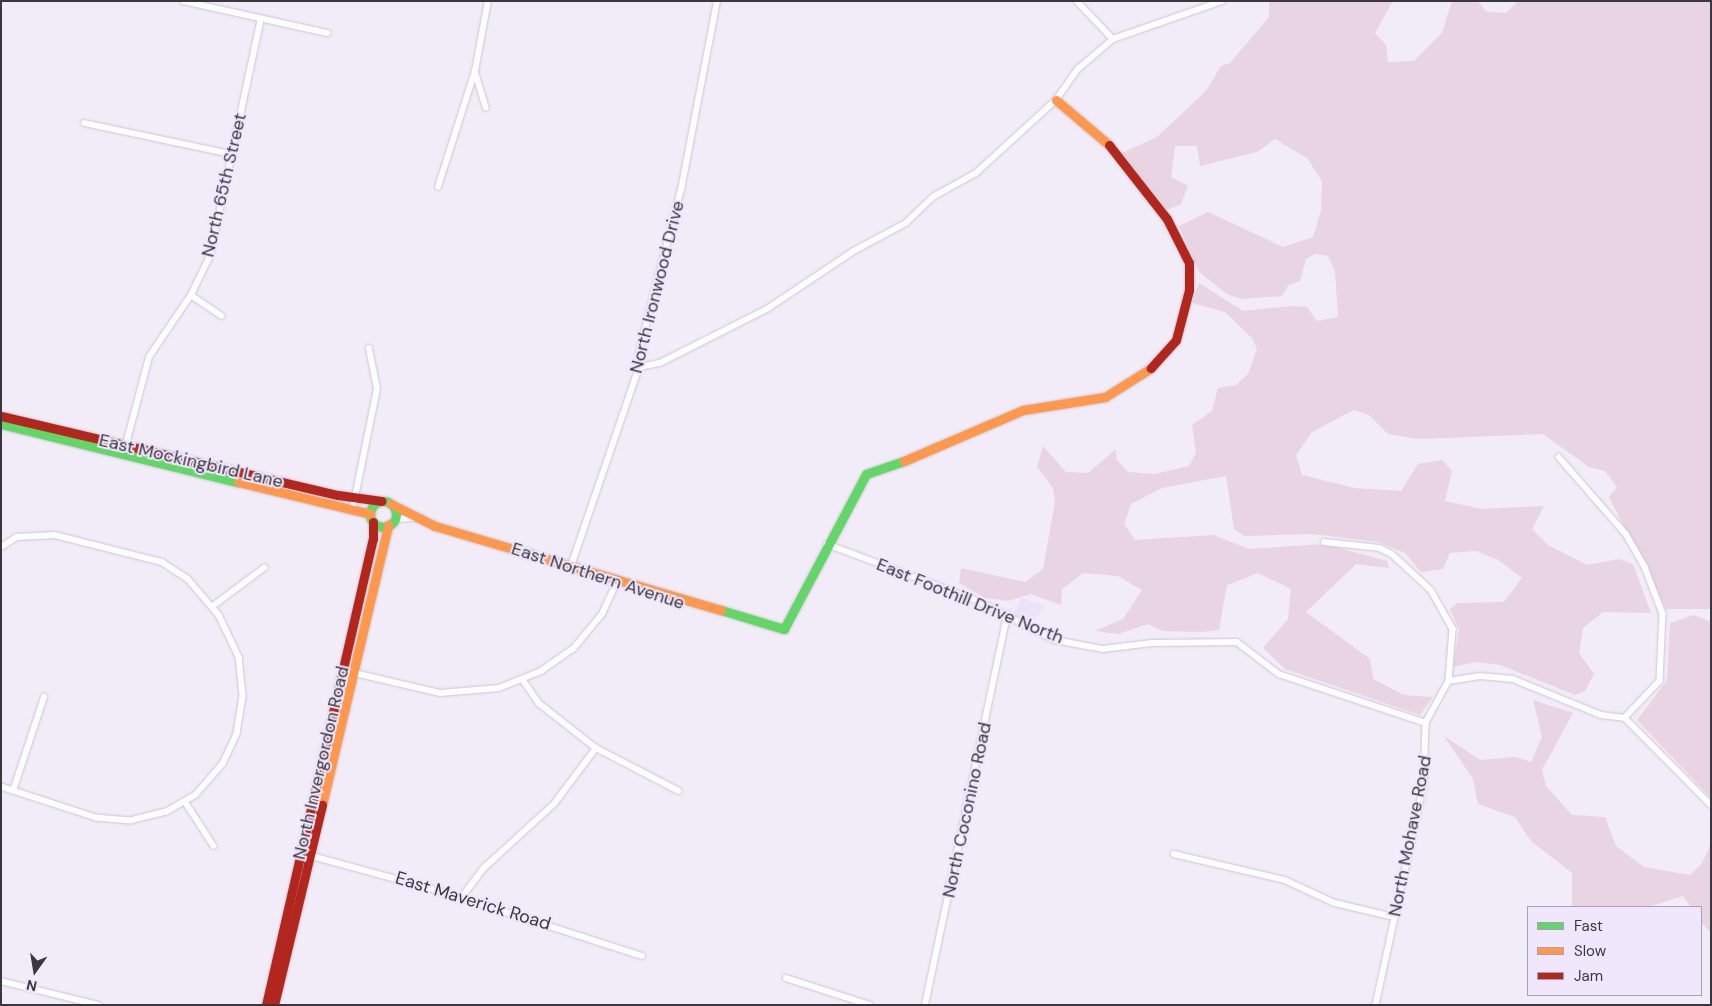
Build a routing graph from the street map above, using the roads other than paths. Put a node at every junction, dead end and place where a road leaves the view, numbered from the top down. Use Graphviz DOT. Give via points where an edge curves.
graph roads {
  1 [pos="183,1"];
  2 [pos="488,1"];
  3 [pos="717,1"];
  4 [pos="1077,1"];
  5 [pos="1222,1"];
  6 [pos="261,19"];
  7 [pos="327,33"];
  8 [pos="1113,40"];
  9 [pos="475,71"];
  10 [pos="1056,100"];
  11 [pos="486,107"];
  12 [pos="84,123"];
  13 [pos="231,154"];
  14 [pos="438,187"];
  15 [pos="191,295"];
  16 [pos="222,316"];
  17 [pos="369,349"];
  18 [pos="639,367"];
  19 [pos="1,416"];
  20 [pos="1,424"];
  21 [pos="124,449"];
  22 [pos="1559,457"];
  23 [pos="354,503"];
  24 [pos="386,503"];
  25 [pos="372,518"];
  26 [pos="419,518"];
  27 [pos="391,522"];
  28 [pos="1324,542"];
  29 [pos="827,544"];
  30 [pos="1,546"];
  31 [pos="571,566"];
  32 [pos="264,568"];
  33 [pos="617,582"];
  34 [pos="213,606"];
  35 [pos="1007,615"];
  36 [pos="346,671"];
  37 [pos="523,680"];
  38 [pos="1449,681"];
  39 [pos="44,697"];
  40 [pos="1625,718"];
  41 [pos="1426,723"];
  42 [pos="596,748"];
  43 [pos="1,787"];
  44 [pos="13,791"];
  45 [pos="679,791"];
  46 [pos="186,803"];
  47 [pos="1711,805"];
  48 [pos="214,846"];
  49 [pos="305,854"];
  50 [pos="1174,854"];
  51 [pos="462,897"];
  52 [pos="1394,917"];
  53 [pos="642,956"];
  54 [pos="786,978"];
  55 [pos="1,981"];
  56 [pos="99,1005"];
  57 [pos="266,1005"];
  58 [pos="274,1005"];
  59 [pos="870,1005"];
  60 [pos="925,1005"];
  61 [pos="1376,1005"];
  1 -- 6 [label="street"];
  2 -- 9 [label="street"];
  3 -- 18 [label="street, North Ironwood Drive" via="681,190 640,348"];
  4 -- 8 [label="street"];
  5 -- 8 [label="street"];
  6 -- 7 [label="street"];
  6 -- 13 [label="street, North 65th Street"];
  8 -- 10 [label="street" via="1078,69"];
  9 -- 11 [label="street"];
  9 -- 14 [label="street"];
  10 -- 18 [label="street" via="976,173 933,197 892,232 852,252 768,309 660,363"];
  10 -- 29 [label="street" via="1099,134 1134,174 1167,219 1185,254 1189,290 1176,340 1146,374 1105,397 1023,410 946,446 866,474"];
  12 -- 13 [label="street"];
  13 -- 15 [label="street, North 65th Street" via="210,256"];
  15 -- 16 [label="street"];
  15 -- 21 [label="street, North 65th Street" via="149,357"];
  17 -- 23 [label="street" via="376,389"];
  18 -- 31 [label="street, North Ironwood Drive"];
  19 -- 21 [label="street, East Mockingbird Lane"];
  20 -- 21 [label="street, East Mockingbird Lane"];
  21 -- 23 [label="street, East Mockingbird Lane"];
  22 -- 40 [label="street" via="1626,534 1663,614 1660,680"];
  23 -- 24 [label="street, East Mockingbird Lane"];
  23 -- 25 [label="street, East Mockingbird Lane"];
  24 -- 25 [label="street"];
  24 -- 26 [label="street, East Northern Avenue"];
  24 -- 27 [label="street, North Invergordon Road"];
  25 -- 27 [label="street"];
  25 -- 36 [label="street, North Invergordon Road" via="374,539"];
  26 -- 27 [label="street, East Northern Avenue"];
  26 -- 31 [label="street, East Northern Avenue"];
  27 -- 36 [label="street, North Invergordon Road"];
  28 -- 38 [label="street, North Mohave Road" via="1380,548 1418,576 1453,629"];
  29 -- 33 [label="street, East Northern Avenue" via="790,624 779,629"];
  29 -- 35 [label="street, East Foothill Drive North"];
  30 -- 34 [label="street" via="16,537 55,535 143,555 188,579"];
  31 -- 33 [label="street, East Northern Avenue"];
  32 -- 34 [label="street"];
  33 -- 37 [label="street" via="602,614 574,648"];
  34 -- 46 [label="street" via="238,658 241,716 223,764"];
  35 -- 41 [label="street, East Foothill Drive North" via="1055,640 1103,649 1152,643 1237,642 1278,674"];
  35 -- 60 [label="street, North Coconino Road"];
  36 -- 37 [label="street" via="450,694"];
  36 -- 49 [label="street, North Invergordon Road"];
  37 -- 42 [label="street" via="540,704"];
  38 -- 40 [label="street" via="1513,679 1601,715"];
  38 -- 41 [label="street, North Mohave Road"];
  39 -- 44 [label="street"];
  40 -- 47 [label="street"];
  41 -- 52 [label="street, North Mohave Road" via="1424,785"];
  42 -- 45 [label="street"];
  42 -- 51 [label="street" via="554,804 485,867"];
  43 -- 44 [label="street"];
  44 -- 46 [label="street" via="83,815 119,821 155,816"];
  46 -- 48 [label="street"];
  49 -- 51 [label="street, East Maverick Road"];
  49 -- 57 [label="street, North Invergordon Road"];
  49 -- 58 [label="street, North Invergordon Road"];
  50 -- 52 [label="street" via="1285,880 1335,903"];
  51 -- 53 [label="street, East Maverick Road"];
  52 -- 61 [label="street, North Mohave Road"];
  54 -- 59 [label="street"];
  55 -- 56 [label="street"];
}
